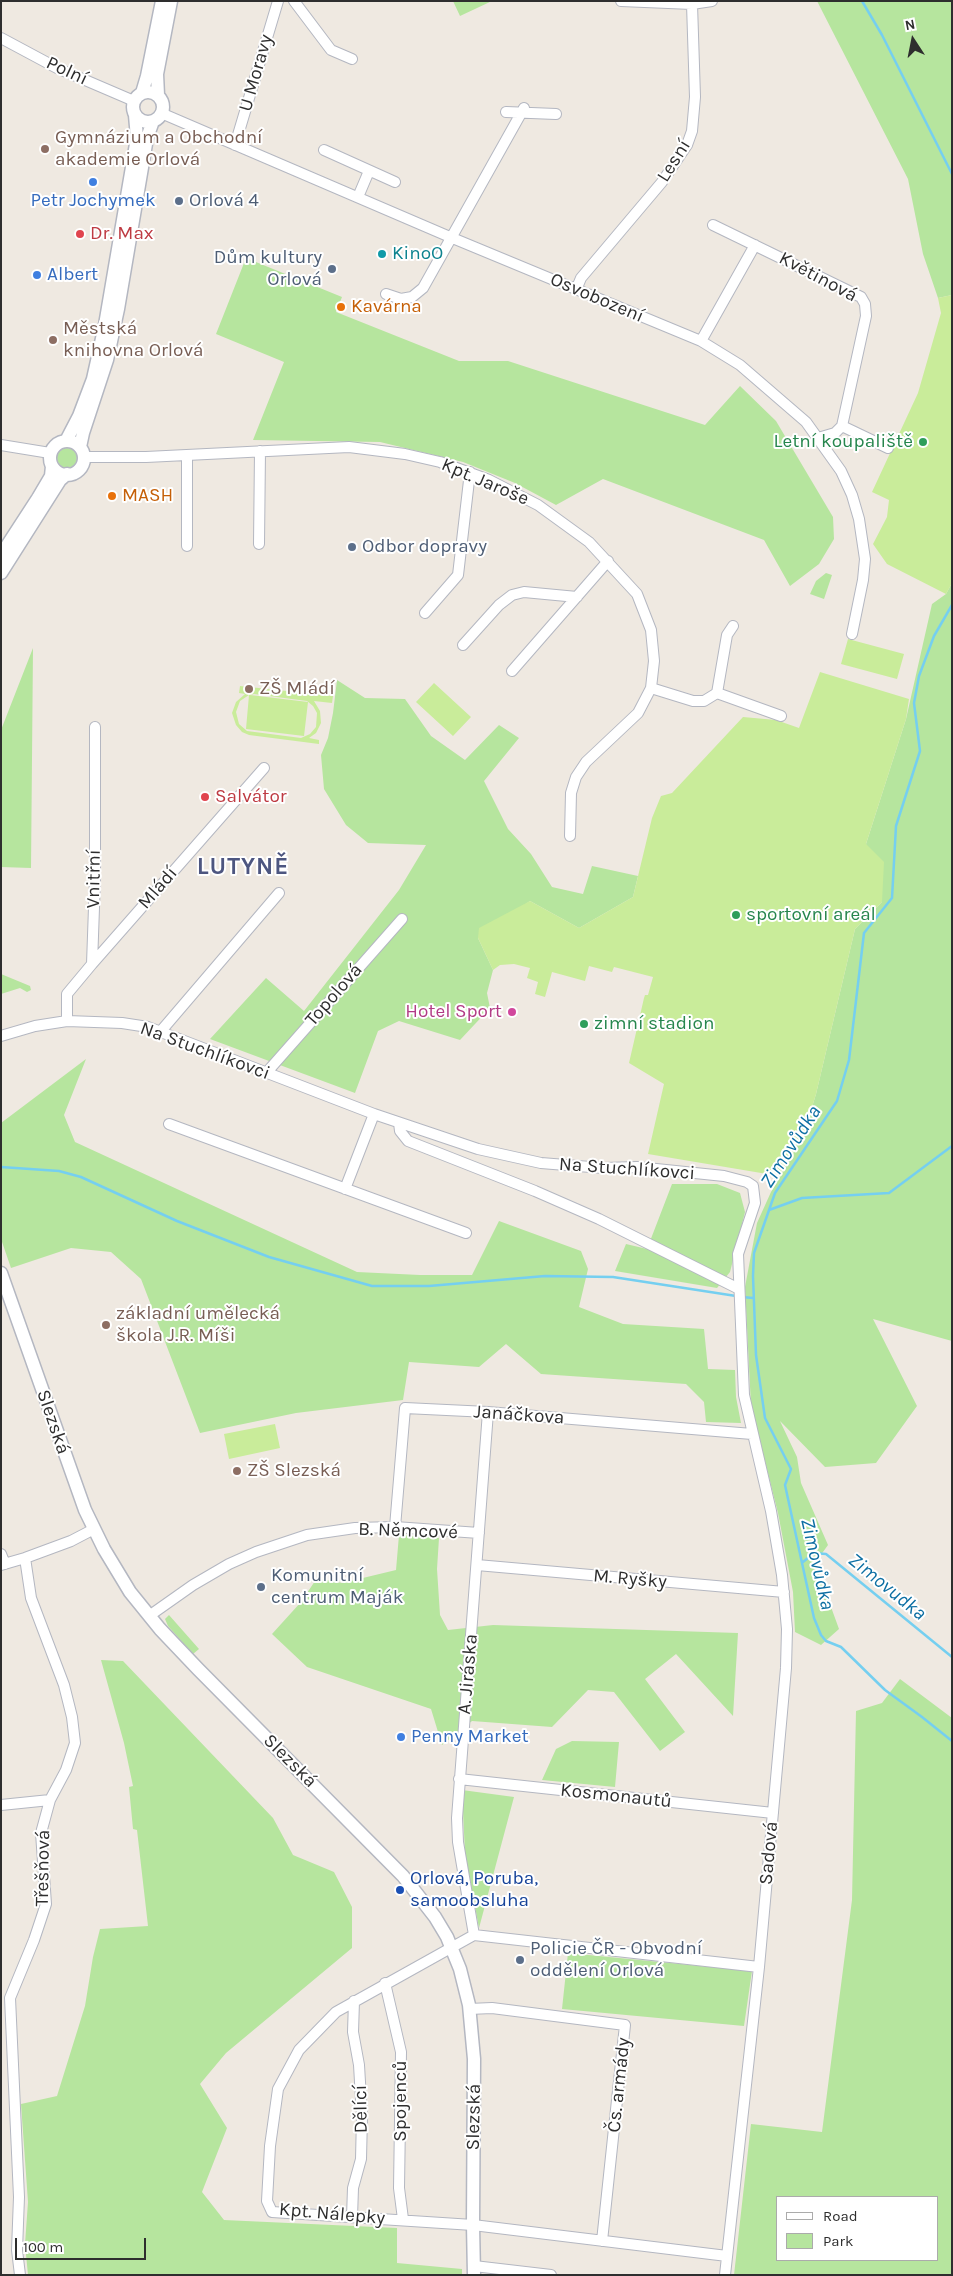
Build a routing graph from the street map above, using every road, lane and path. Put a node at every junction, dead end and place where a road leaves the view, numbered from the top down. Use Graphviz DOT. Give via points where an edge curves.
graph roads {
  1 [pos="162,1"];
  2 [pos="171,1"];
  3 [pos="278,1"];
  4 [pos="294,1"];
  5 [pos="621,1"];
  6 [pos="712,1"];
  7 [pos="692,4"];
  8 [pos="1,38"];
  9 [pos="352,59"];
  10 [pos="158,95"];
  11 [pos="138,97"];
  12 [pos="522,110"];
  13 [pos="506,112"];
  14 [pos="556,114"];
  15 [pos="135,115"];
  16 [pos="157,117"];
  17 [pos="235,145"];
  18 [pos="324,150"];
  19 [pos="369,170"];
  20 [pos="396,182"];
  21 [pos="358,197"];
  22 [pos="713,225"];
  23 [pos="450,237"];
  24 [pos="755,245"];
  25 [pos="576,290"];
  26 [pos="386,294"];
  27 [pos="701,341"];
  28 [pos="842,426"];
  29 [pos="818,438"];
  30 [pos="66,441"];
  31 [pos="1,445"];
  32 [pos="888,448"];
  33 [pos="260,451"];
  34 [pos="82,452"];
  35 [pos="187,455"];
  36 [pos="51,460"];
  37 [pos="470,472"];
  38 [pos="67,474"];
  39 [pos="259,544"];
  40 [pos="187,546"];
  41 [pos="1,555"];
  42 [pos="608,561"];
  43 [pos="1,573"];
  44 [pos="577,597"];
  45 [pos="425,613"];
  46 [pos="733,626"];
  47 [pos="852,634"];
  48 [pos="463,645"];
  49 [pos="512,671"];
  50 [pos="651,688"];
  51 [pos="717,693"];
  52 [pos="781,716"];
  53 [pos="95,727"];
  54 [pos="264,768"];
  55 [pos="570,836"];
  56 [pos="279,893"];
  57 [pos="402,919"];
  58 [pos="92,964"];
  59 [pos="66,1021"];
  60 [pos="162,1031"];
  61 [pos="1,1036"];
  62 [pos="267,1072"];
  63 [pos="374,1114"];
  64 [pos="400,1123"];
  65 [pos="169,1124"];
  66 [pos="345,1189"];
  67 [pos="466,1233"];
  68 [pos="2,1277"];
  69 [pos="740,1289"];
  70 [pos="488,1412"];
  71 [pos="752,1434"];
  72 [pos="395,1527"];
  73 [pos="94,1530"];
  74 [pos="479,1533"];
  75 [pos="25,1558"];
  76 [pos="2,1561"];
  77 [pos="477,1565"];
  78 [pos="784,1592"];
  79 [pos="149,1616"];
  80 [pos="459,1779"];
  81 [pos="50,1800"];
  82 [pos="1,1805"];
  83 [pos="773,1813"];
  84 [pos="474,1935"];
  85 [pos="452,1949"];
  86 [pos="759,1967"];
  87 [pos="385,1983"];
  88 [pos="354,2001"];
  89 [pos="469,2009"];
  90 [pos="352,2217"];
  91 [pos="403,2220"];
  92 [pos="473,2225"];
  93 [pos="602,2241"];
  94 [pos="727,2256"];
  95 [pos="474,2270"];
  96 [pos="20,2275"];
  97 [pos="551,2275"];
  98 [pos="725,2275"];
  1 -- 11 [label="street" via="146,82"];
  2 -- 10 [label="street" via="157,74"];
  3 -- 17 [label="street, U Moravy"];
  4 -- 9 [label="street" via="331,50"];
  5 -- 7 [label="street"];
  6 -- 7 [label="street"];
  7 -- 25 [label="street, Lesní" via="695,97 692,131 662,182 582,278"];
  8 -- 11 [label="street, Polní" via="57,68"];
  10 -- 11 [label="street" via="151,92"];
  10 -- 16 [label="street" via="163,106"];
  11 -- 15 [label="street" via="132,108"];
  12 -- 13 [label="street"];
  12 -- 14 [label="street"];
  12 -- 23 [label="street"];
  15 -- 16 [label="street" via="142,121"];
  15 -- 30 [label="street" via="137,138 105,325 93,379"];
  16 -- 17 [label="street, Osvobození"];
  16 -- 34 [label="street" via="147,138 118,308 107,360 82,433"];
  17 -- 21 [label="street, Osvobození"];
  18 -- 19 [label="street"];
  19 -- 20 [label="street"];
  19 -- 21 [label="street"];
  21 -- 23 [label="street, Osvobození"];
  22 -- 24 [label="street, Květinová"];
  23 -- 25 [label="street, Osvobození"];
  23 -- 26 [label="street" via="423,288 412,297 401,299"];
  24 -- 27 [label="street"];
  24 -- 28 [label="street, Květinová" via="861,297 865,304 866,316"];
  25 -- 27 [label="street, Osvobození"];
  27 -- 29 [label="street, Osvobození" via="740,365 806,422"];
  28 -- 29 [label="street"];
  28 -- 32 [label="street"];
  29 -- 47 [label="street, Osvobození" via="841,471 852,494 864,544 865,572"];
  30 -- 34 [label="street" via="74,442"];
  30 -- 36 [label="street" via="56,444"];
  31 -- 36 [label="street"];
  33 -- 35 [label="street, Kpt. Jaroše"];
  33 -- 37 [label="street, Kpt. Jaroše" via="360,447 405,454"];
  33 -- 39 [label="street"];
  34 -- 35 [label="street, Kpt. Jaroše" via="112,458"];
  34 -- 38 [label="street" via="83,464 79,470"];
  35 -- 40 [label="street"];
  36 -- 38 [label="street" via="58,472"];
  36 -- 41 [label="street" via="51,476"];
  37 -- 42 [label="street, Kpt. Jaroše" via="538,504 589,542"];
  37 -- 45 [label="street" via="458,575"];
  38 -- 43 [label="street"];
  42 -- 44 [label="street"];
  42 -- 50 [label="street, Kpt. Jaroše" via="637,594 648,617 654,661"];
  44 -- 48 [label="street" via="524,592 512,595"];
  44 -- 49 [label="street"];
  46 -- 51 [label="street" via="727,635"];
  50 -- 51 [label="street" via="692,701 704,701"];
  50 -- 55 [label="street, Kpt. Jaroše" via="638,713 586,762 576,778 571,793"];
  51 -- 52 [label="street"];
  53 -- 58 [label="street, Vnitřní"];
  54 -- 58 [label="street, Mládí"];
  56 -- 60 [label="street"];
  57 -- 62 [label="street, Topolová"];
  58 -- 59 [label="street" via="66,994"];
  59 -- 60 [label="street, Na Stuchlíkovci" via="122,1023"];
  59 -- 61 [label="street, Na Stuchlíkovci"];
  60 -- 62 [label="street, Na Stuchlíkovci"];
  62 -- 63 [label="street, Na Stuchlíkovci"];
  63 -- 64 [label="street, Na Stuchlíkovci"];
  63 -- 66 [label="street"];
  64 -- 69 [label="street, Na Stuchlíkovci" via="400,1131 408,1140 600,1218"];
  64 -- 69 [label="street, Na Stuchlíkovci" via="478,1149 541,1163 637,1167 724,1176 746,1182 753,1186 755,1203 738,1254"];
  65 -- 66 [label="street"];
  66 -- 67 [label="street"];
  68 -- 73 [label="street, Slezská"];
  69 -- 71 [label="street, Na Stuchlíkovci" via="744,1395"];
  70 -- 71 [label="street, Janáčkova"];
  70 -- 72 [label="street, Janáčkova" via="404,1408"];
  70 -- 74 [label="street, A. Jiráska"];
  71 -- 78 [label="street, Sadová" via="771,1511"];
  72 -- 74 [label="street, B. Němcové"];
  72 -- 79 [label="street, B. Němcové" via="355,1528 307,1535 256,1552 192,1585"];
  73 -- 75 [label="street"];
  73 -- 79 [label="street, Slezská" via="122,1580"];
  74 -- 77 [label="street, A. Jiráska"];
  75 -- 76 [label="street"];
  75 -- 81 [label="street, Třešňová" via="31,1598 64,1684 72,1717 74,1742 66,1770"];
  77 -- 78 [label="street, M. Ryšky"];
  77 -- 80 [label="street, A. Jiráska"];
  78 -- 83 [label="street, Sadová" via="786,1687"];
  79 -- 85 [label="street, Slezská" via="403,1876 435,1917"];
  80 -- 83 [label="street, Kosmonautů"];
  80 -- 84 [label="street, A. Jiráska" via="458,1842"];
  81 -- 82 [label="street"];
  81 -- 96 [label="street, Třešňová" via="41,1833 46,1904 10,1998"];
  83 -- 86 [label="street, Sadová"];
  84 -- 85 [label="street, Kpt. Nálepky"];
  84 -- 86 [label="street"];
  85 -- 87 [label="street, Kpt. Nálepky"];
  85 -- 89 [label="street, Slezská"];
  86 -- 94 [label="street, Sadová"];
  87 -- 88 [label="street, Kpt. Nálepky"];
  87 -- 91 [label="street, Spojenců" via="401,2052 399,2188"];
  88 -- 90 [label="street, Dělící" via="353,2032 362,2116 361,2159 353,2188"];
  88 -- 90 [label="street, Kpt. Nálepky" via="336,2012 299,2050 278,2089 270,2146 268,2201 272,2212"];
  89 -- 92 [label="street, Slezská" via="474,2059"];
  89 -- 93 [label="street, Čs. armády" via="492,2008 625,2025"];
  90 -- 91 [label="street, Kpt. Nálepky"];
  91 -- 92 [label="street, Kpt. Nálepky"];
  92 -- 93 [label="street"];
  92 -- 95 [label="street, Slezská"];
  93 -- 94 [label="street"];
  94 -- 98 [label="street, Sadová"];
  95 -- 97 [label="street"];
}
